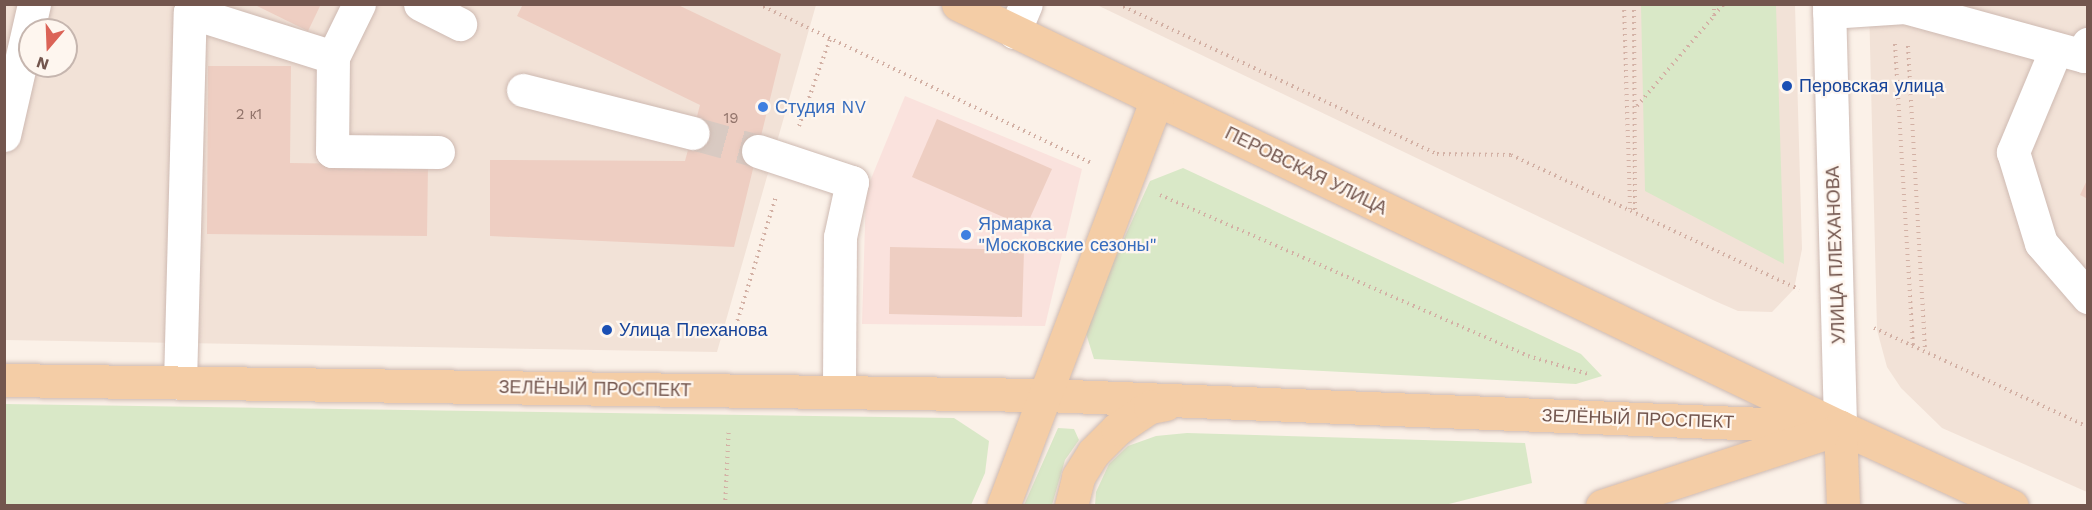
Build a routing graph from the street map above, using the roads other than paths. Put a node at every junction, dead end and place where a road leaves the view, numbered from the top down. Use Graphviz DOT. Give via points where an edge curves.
graph roads {
  1 [pos="34,4"];
  2 [pos="359,4"];
  3 [pos="420,4"];
  4 [pos="958,4"];
  5 [pos="192,8"];
  6 [pos="1829,8"];
  7 [pos="1020,18"];
  8 [pos="460,24"];
  9 [pos="2088,44"];
  10 [pos="2056,49"];
  11 [pos="333,57"];
  12 [pos="523,90"];
  13 [pos="1157,99"];
  14 [pos="693,133"];
  15 [pos="4,135"];
  16 [pos="438,152"];
  17 [pos="772,156"];
  18 [pos="2088,297"];
  19 [pos="4,380"];
  20 [pos="180,383"];
  21 [pos="839,392"];
  22 [pos="1045,395"];
  23 [pos="1186,401"];
  24 [pos="1840,428"];
  25 [pos="1003,506"];
  26 [pos="1071,506"];
  27 [pos="1602,506"];
  28 [pos="1843,506"];
  29 [pos="2012,506"];
  1 -- 15 [label="street"];
  2 -- 11 [label="street"];
  3 -- 8 [label="street"];
  4 -- 7 [label="main road, ПЕРОВСКАЯ УЛИЦА"];
  5 -- 11 [label="street"];
  5 -- 20 [label="street"];
  6 -- 10 [label="street" via="1899,8"];
  6 -- 24 [label="street, УЛИЦА ПЛЕХАНОВА"];
  7 -- 13 [label="main road, ПЕРОВСКАЯ УЛИЦА"];
  9 -- 10 [label="street" via="2084,56"];
  10 -- 18 [label="street" via="2013,152 2041,243"];
  11 -- 16 [label="street" via="332,151"];
  12 -- 14 [label="street"];
  13 -- 22 [label="main road"];
  13 -- 24 [label="main road, ПЕРОВСКАЯ УЛИЦА"];
  17 -- 21 [label="street" via="852,182 840,237"];
  19 -- 20 [label="main road, ЗЕЛЁНЫЙ ПРОСПЕКТ"];
  20 -- 21 [label="main road, ЗЕЛЁНЫЙ ПРОСПЕКТ"];
  21 -- 22 [label="main road, ЗЕЛЁНЫЙ ПРОСПЕКТ"];
  22 -- 23 [label="main road, ЗЕЛЁНЫЙ ПРОСПЕКТ"];
  22 -- 25 [label="main road"];
  23 -- 24 [label="main road, ЗЕЛЁНЫЙ ПРОСПЕКТ"];
  23 -- 26 [label="main road, ЗЕЛЁНЫЙ ПРОСПЕКТ" via="1150,407 1117,429 1093,453 1078,477"];
  24 -- 27 [label="main road"];
  24 -- 28 [label="main road, УЛИЦА ПЛЕХАНОВА"];
  24 -- 29 [label="main road, ПЕРОВСКАЯ УЛИЦА"];
}
